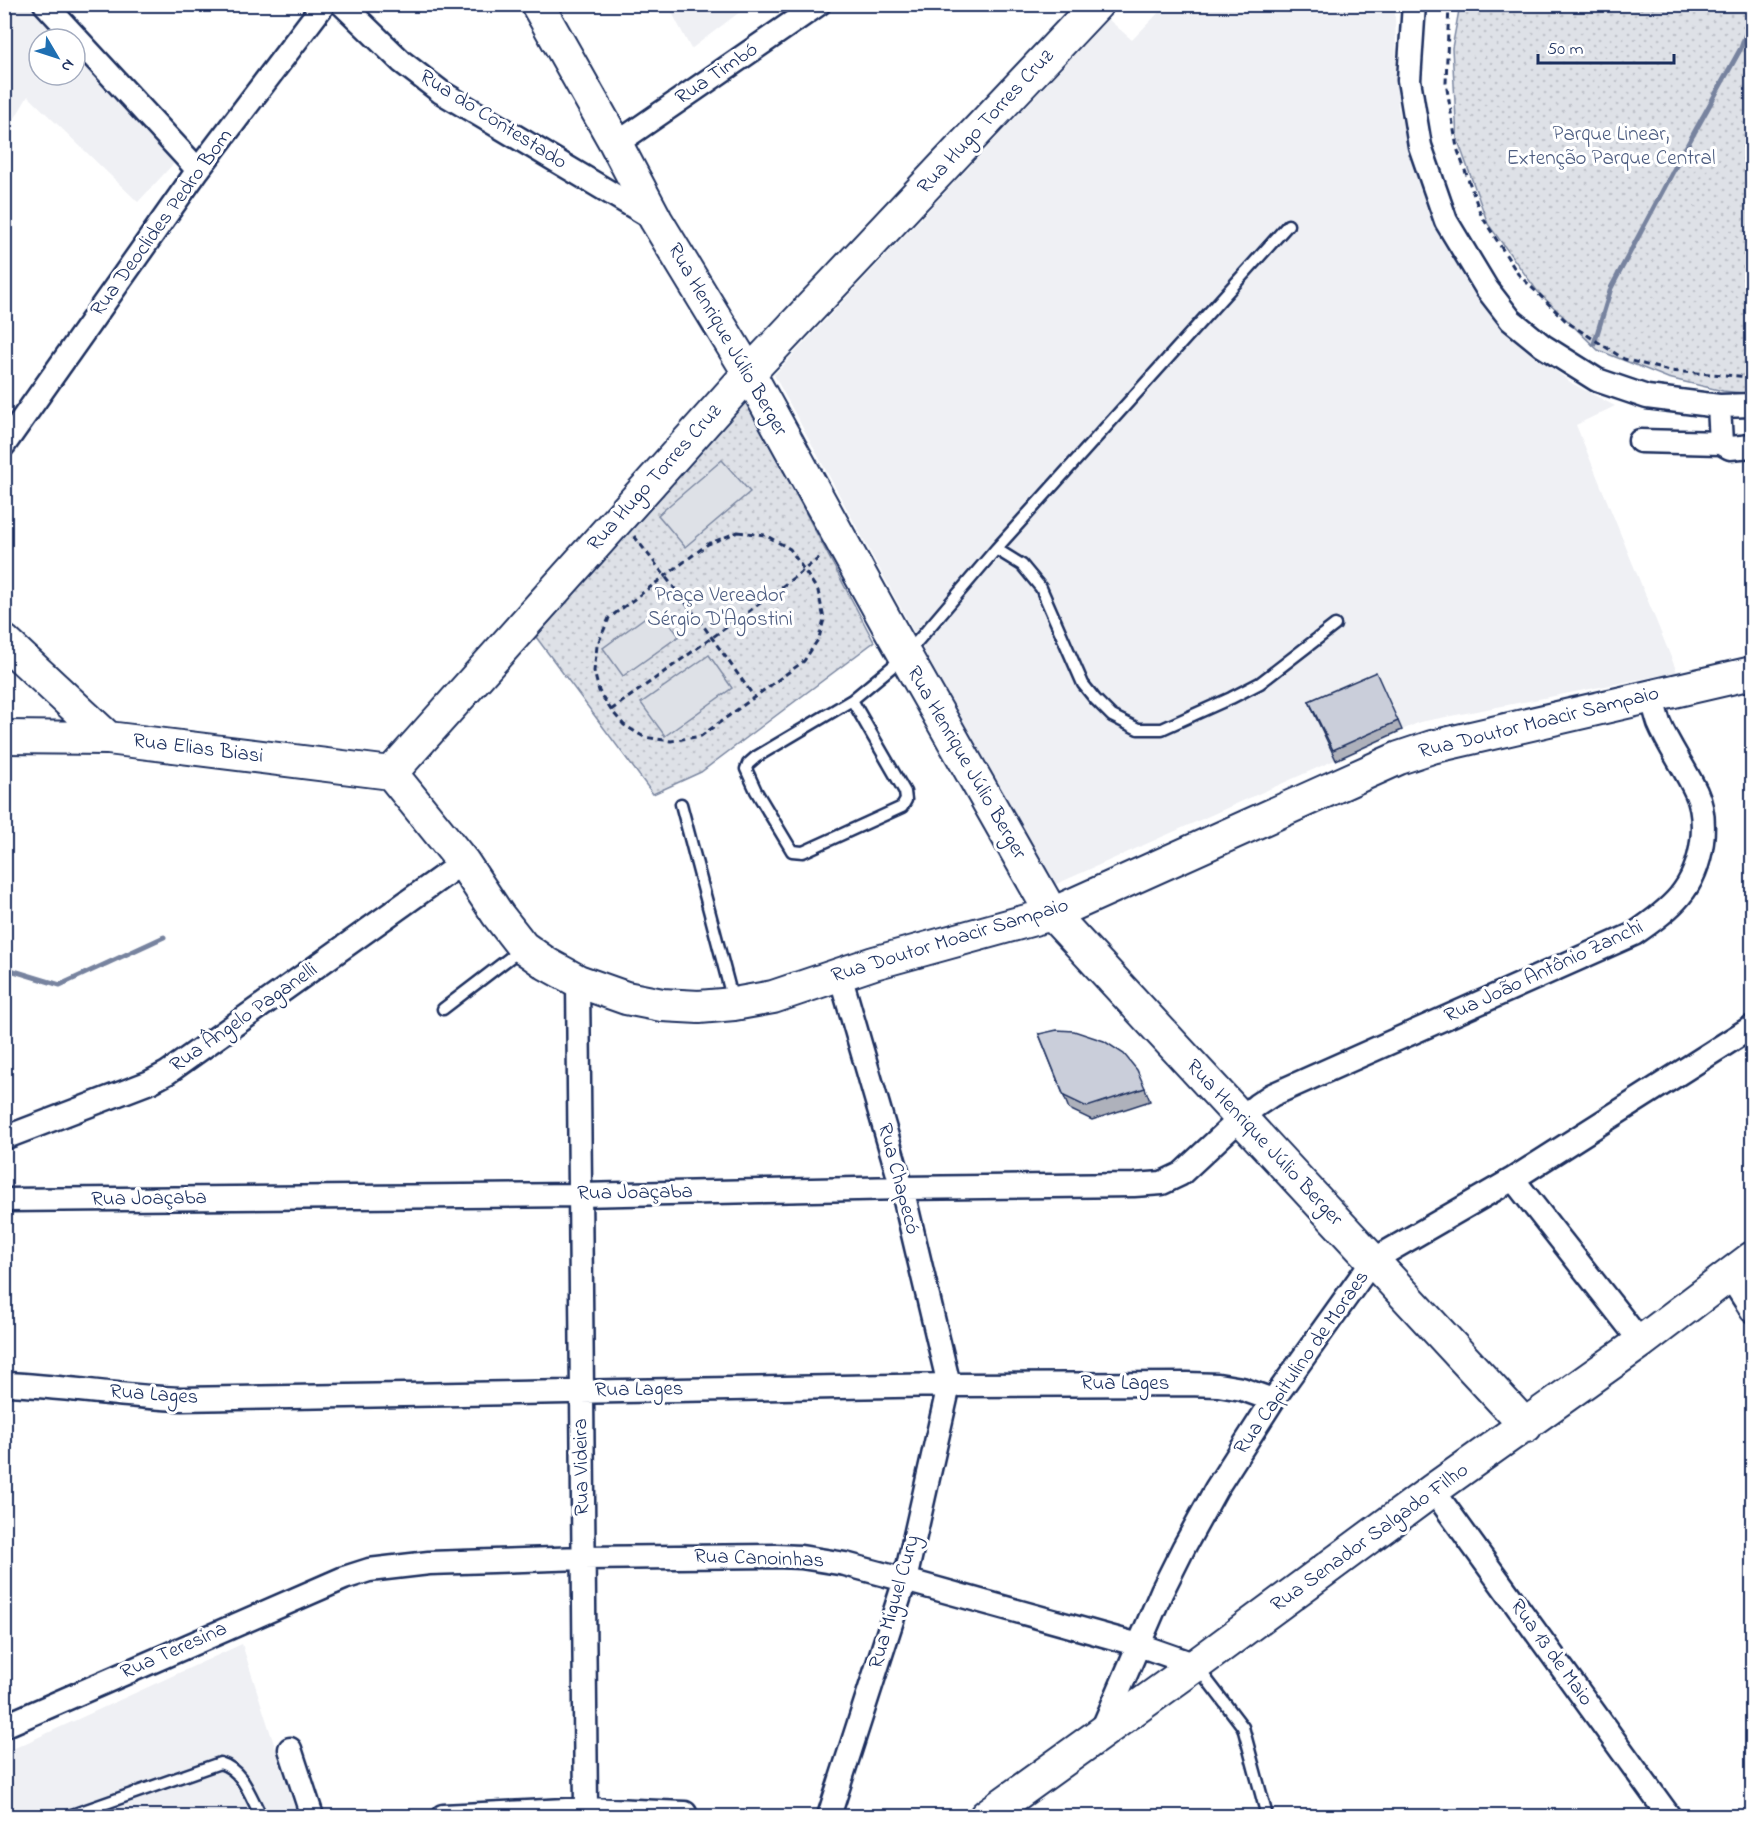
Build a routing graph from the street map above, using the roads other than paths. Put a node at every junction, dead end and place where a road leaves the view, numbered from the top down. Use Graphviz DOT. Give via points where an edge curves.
graph roads {
  1 [pos="45,4"];
  2 [pos="324,4"];
  3 [pos="342,4"];
  4 [pos="537,4"];
  5 [pos="819,4"];
  6 [pos="1097,4"];
  7 [pos="1414,4"];
  8 [pos="616,144"];
  9 [pos="198,170"];
  10 [pos="656,220"];
  11 [pos="1288,225"];
  12 [pos="749,373"];
  13 [pos="1752,405"];
  14 [pos="1719,406"];
  15 [pos="1640,441"];
  16 [pos="1721,443"];
  17 [pos="4,445"];
  18 [pos="1752,446"];
  19 [pos="996,549"];
  20 [pos="1335,625"];
  21 [pos="4,641"];
  22 [pos="905,656"];
  23 [pos="1752,673"];
  24 [pos="1651,696"];
  25 [pos="852,700"];
  26 [pos="4,736"];
  27 [pos="108,738"];
  28 [pos="391,772"];
  29 [pos="681,804"];
  30 [pos="463,862"];
  31 [pos="1052,914"];
  32 [pos="523,948"];
  33 [pos="840,975"];
  34 [pos="578,981"];
  35 [pos="734,1005"];
  36 [pos="444,1009"];
  37 [pos="1752,1028"];
  38 [pos="1241,1118"];
  39 [pos="6,1132"];
  40 [pos="1513,1179"];
  41 [pos="902,1188"];
  42 [pos="579,1195"];
  43 [pos="4,1200"];
  44 [pos="1373,1260"];
  45 [pos="1741,1267"];
  46 [pos="1752,1311"];
  47 [pos="1641,1342"];
  48 [pos="4,1384"];
  49 [pos="950,1384"];
  50 [pos="581,1391"];
  51 [pos="1273,1400"];
  52 [pos="1526,1426"];
  53 [pos="1433,1490"];
  54 [pos="583,1558"];
  55 [pos="344,1578"];
  56 [pos="905,1580"];
  57 [pos="1139,1645"];
  58 [pos="1196,1665"];
  59 [pos="4,1726"];
  60 [pos="1099,1736"];
  61 [pos="290,1749"];
  62 [pos="586,1809"];
  63 [pos="686,1813"];
  64 [pos="69,1816"];
  65 [pos="261,1816"];
  66 [pos="312,1816"];
  67 [pos="443,1816"];
  68 [pos="829,1816"];
  69 [pos="986,1816"];
  70 [pos="1267,1816"];
  71 [pos="1669,1816"];
  1 -- 9 [label="street"];
  2 -- 9 [label="street, Rua Deoclides Pedro Bom"];
  3 -- 10 [label="street, Rua do Contestado" via="402,62 441,92"];
  4 -- 8 [label="street, Rua Henrique Júlio Berger"];
  5 -- 8 [label="street, Rua Timbó"];
  6 -- 12 [label="street, Rua Hugo Torres Cruz"];
  7 -- 14 [label="street" via="1409,80 1420,146 1446,221 1486,289 1511,320 1543,346 1597,380 1647,397"];
  8 -- 10 [label="street, Rua Henrique Júlio Berger"];
  9 -- 17 [label="street, Rua Deoclides Pedro Bom"];
  10 -- 12 [label="street, Rua Henrique Júlio Berger"];
  11 -- 19 [label="lane"];
  12 -- 22 [label="street, Rua Henrique Júlio Berger"];
  12 -- 28 [label="street, Rua Hugo Torres Cruz"];
  13 -- 14 [label="street"];
  14 -- 16 [label="street"];
  15 -- 16 [label="street"];
  16 -- 18 [label="street" via="1730,448"];
  19 -- 20 [label="lane" via="1022,565 1041,588 1083,684 1112,716 1138,729 1162,729 1251,688"];
  19 -- 22 [label="lane"];
  21 -- 27 [label="street"];
  22 -- 25 [label="lane"];
  22 -- 31 [label="street, Rua Henrique Júlio Berger"];
  23 -- 24 [label="street, Rua Doutor Moacir Sampaio"];
  24 -- 31 [label="street, Rua Doutor Moacir Sampaio" via="1459,740 1399,758"];
  24 -- 38 [label="street, Rua João Antônio Zanchi" via="1659,722 1701,808 1703,829 1696,870 1671,905 1634,934 1284,1089"];
  25 -- 25 [label="lane" via="756,757 746,769 792,851 803,852 902,807 906,800"];
  26 -- 27 [label="street, Rua Elias Biasi"];
  27 -- 28 [label="street, Rua Elias Biasi"];
  28 -- 30 [label="street, Rua Doutor Moacir Sampaio"];
  29 -- 35 [label="lane"];
  30 -- 32 [label="street, Rua Doutor Moacir Sampaio"];
  30 -- 39 [label="street, Rua Ângelo Paganelli" via="166,1073"];
  31 -- 33 [label="street, Rua Doutor Moacir Sampaio"];
  31 -- 38 [label="street, Rua Henrique Júlio Berger"];
  32 -- 34 [label="street, Rua Doutor Moacir Sampaio"];
  32 -- 36 [label="lane"];
  33 -- 35 [label="street, Rua Doutor Moacir Sampaio"];
  33 -- 41 [label="street, Rua Chapecó"];
  34 -- 35 [label="street, Rua Doutor Moacir Sampaio" via="626,998 662,1005"];
  34 -- 42 [label="street, Rua Videira"];
  37 -- 40 [label="street, Rua Capitulino de Moraes"];
  38 -- 41 [label="street, Rua Joaçaba" via="1181,1174 1162,1183"];
  38 -- 44 [label="street, Rua Henrique Júlio Berger"];
  40 -- 44 [label="street, Rua Capitulino de Moraes"];
  40 -- 47 [label="street"];
  41 -- 42 [label="street, Rua Joaçaba"];
  41 -- 49 [label="street, Rua Chapecó"];
  42 -- 43 [label="street, Rua Joaçaba"];
  42 -- 50 [label="street, Rua Videira"];
  44 -- 51 [label="street, Rua Capitulino de Moraes"];
  44 -- 52 [label="street, Rua Henrique Júlio Berger"];
  45 -- 46 [label="street"];
  45 -- 47 [label="street, Rua Senador Salgado Filho"];
  47 -- 52 [label="street, Rua Senador Salgado Filho"];
  48 -- 50 [label="street, Rua Lages" via="182,1399"];
  49 -- 50 [label="street, Rua Lages"];
  49 -- 51 [label="street, Rua Lages" via="1218,1385"];
  49 -- 56 [label="street, Rua Miguel Cury"];
  50 -- 54 [label="street, Rua Videira"];
  51 -- 57 [label="street, Rua Capitulino de Moraes" via="1184,1547"];
  52 -- 53 [label="street, Rua Senador Salgado Filho"];
  53 -- 58 [label="street, Rua Senador Salgado Filho"];
  53 -- 71 [label="street, Rua 13 de Maio"];
  54 -- 55 [label="street, Rua Canoinhas" via="429,1563 369,1570"];
  54 -- 56 [label="street, Rua Canoinhas" via="801,1557"];
  54 -- 62 [label="street, Rua Videira"];
  55 -- 59 [label="street, Rua Teresina"];
  56 -- 57 [label="street, Rua Canoinhas"];
  56 -- 68 [label="street, Rua Miguel Cury"];
  57 -- 58 [label="street, Rua Canoinhas"];
  57 -- 60 [label="street, Rua Capitulino de Moraes"];
  58 -- 60 [label="street, Rua Senador Salgado Filho"];
  58 -- 70 [label="lane" via="1244,1726"];
  60 -- 69 [label="street, Rua Senador Salgado Filho"];
  61 -- 66 [label="street"];
  62 -- 63 [label="street"];
  62 -- 67 [label="street"];
  64 -- 65 [label="lane" via="220,1762 238,1773"];
}
